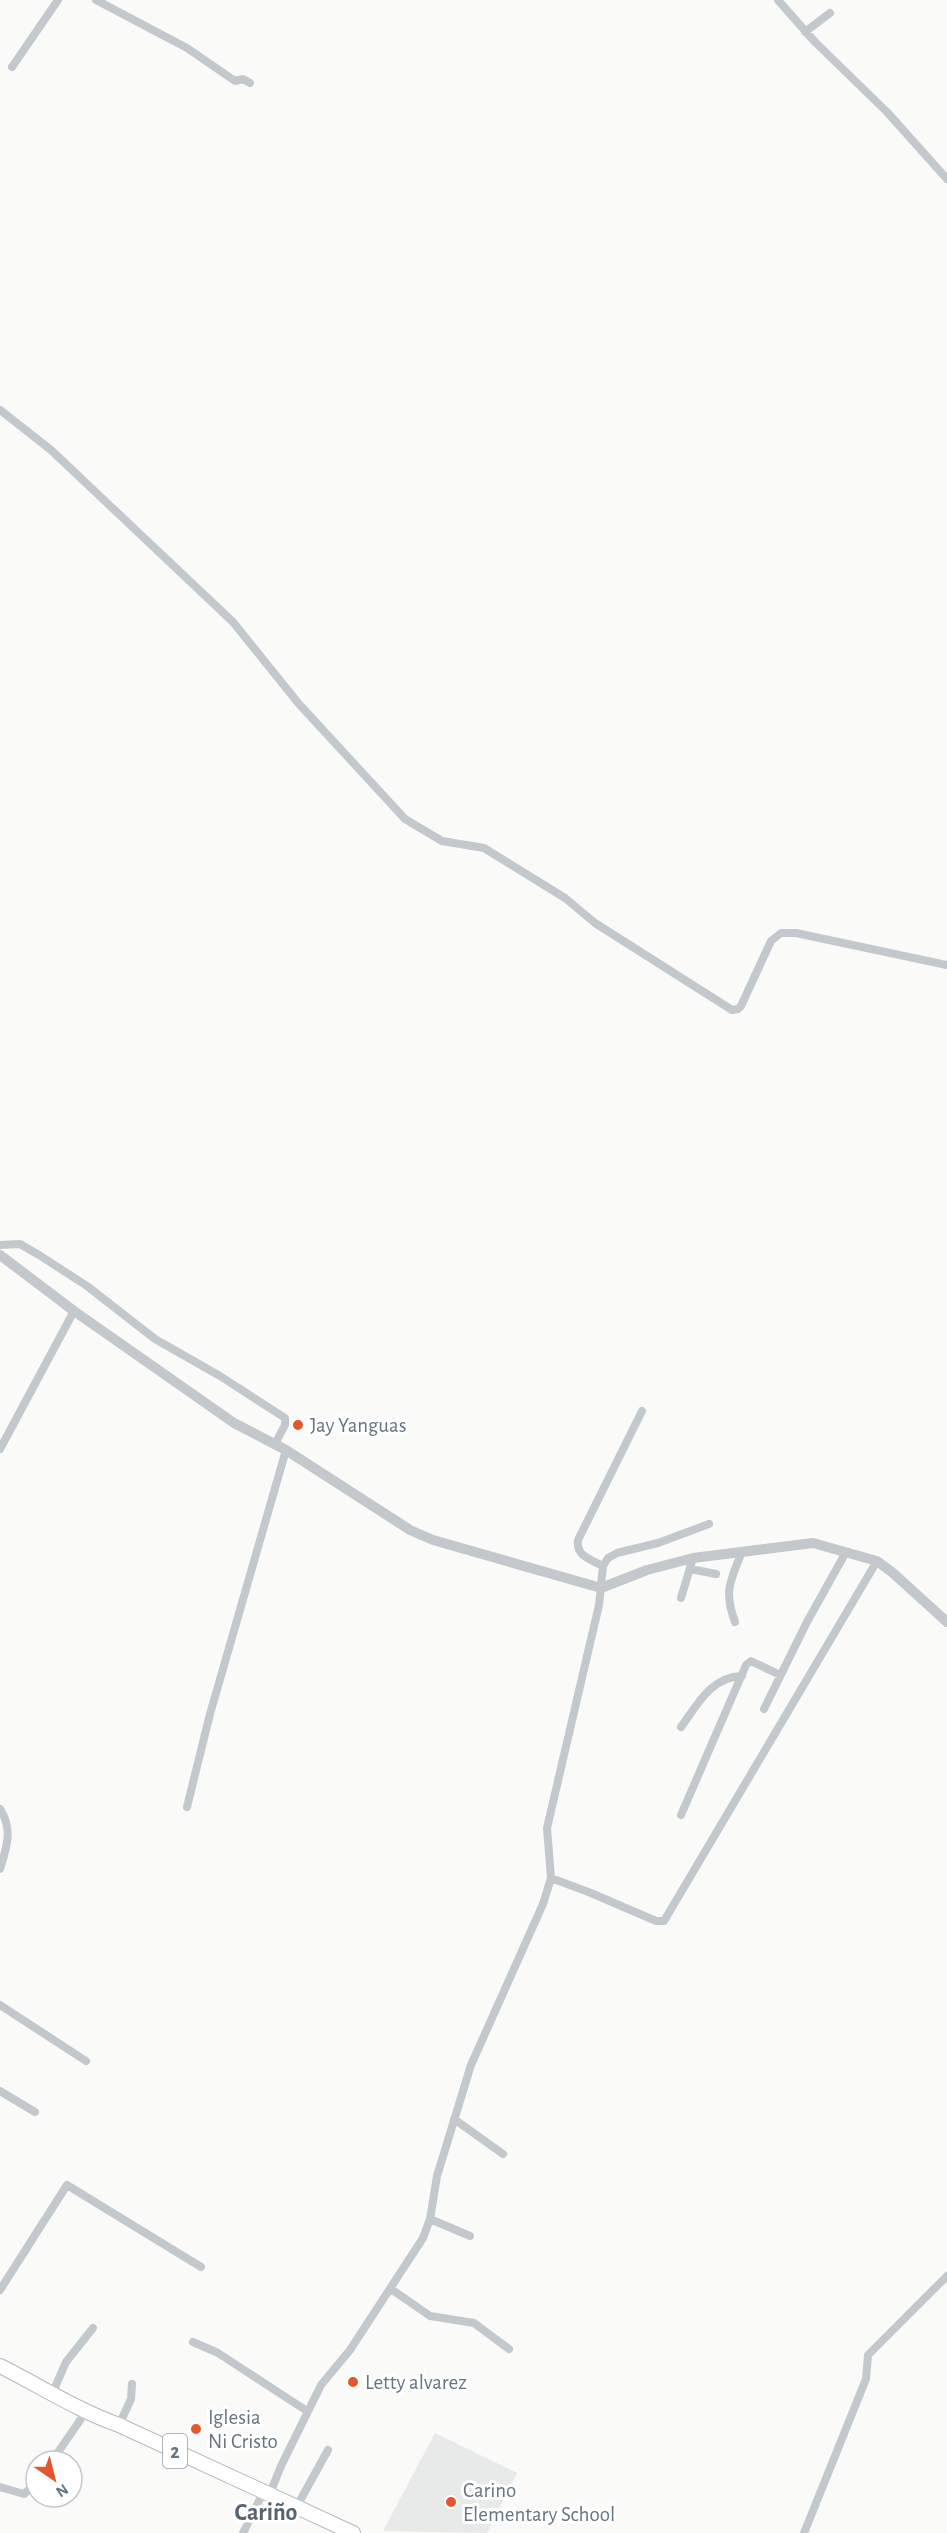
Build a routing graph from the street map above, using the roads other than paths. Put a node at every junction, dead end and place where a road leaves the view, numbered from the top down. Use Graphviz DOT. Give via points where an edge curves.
graph roads {
  1 [pos="58,0"];
  2 [pos="96,0"];
  3 [pos="778,0"];
  4 [pos="830,13"];
  5 [pos="805,32"];
  6 [pos="12,67"];
  7 [pos="250,83"];
  8 [pos="947,179"];
  9 [pos="0,410"];
  10 [pos="947,964"];
  11 [pos="0,1245"];
  12 [pos="0,1255"];
  13 [pos="74,1311"];
  14 [pos="642,1411"];
  15 [pos="275,1444"];
  16 [pos="0,1449"];
  17 [pos="286,1450"];
  18 [pos="709,1524"];
  19 [pos="742,1551"];
  20 [pos="846,1552"];
  21 [pos="693,1558"];
  22 [pos="877,1562"];
  23 [pos="603,1566"];
  24 [pos="690,1569"];
  25 [pos="716,1574"];
  26 [pos="601,1588"];
  27 [pos="681,1598"];
  28 [pos="735,1622"];
  29 [pos="947,1622"];
  30 [pos="780,1675"];
  31 [pos="742,1676"];
  32 [pos="764,1709"];
  33 [pos="681,1727"];
  34 [pos="187,1808"];
  35 [pos="0,1809"];
  36 [pos="681,1815"];
  37 [pos="0,1869"];
  38 [pos="551,1878"];
  39 [pos="0,2005"];
  40 [pos="86,2061"];
  41 [pos="0,2091"];
  42 [pos="35,2112"];
  43 [pos="454,2119"];
  44 [pos="503,2154"];
  45 [pos="430,2219"];
  46 [pos="470,2236"];
  47 [pos="201,2267"];
  48 [pos="947,2276"];
  49 [pos="391,2289"];
  50 [pos="0,2290"];
  51 [pos="93,2328"];
  52 [pos="193,2342"];
  53 [pos="509,2349"];
  54 [pos="0,2366"];
  55 [pos="132,2384"];
  56 [pos="53,2392"];
  57 [pos="307,2411"];
  58 [pos="85,2413"];
  59 [pos="119,2425"];
  60 [pos="60,2449"];
  61 [pos="328,2450"];
  62 [pos="0,2487"];
  63 [pos="24,2494"];
  64 [pos="266,2495"];
  65 [pos="296,2508"];
  66 [pos="243,2533"];
  67 [pos="353,2533"];
  68 [pos="804,2533"];
  1 -- 6 [label="street"];
  2 -- 7 [label="street" via="187,48 234,80"];
  3 -- 5 [label="street"];
  4 -- 5 [label="street"];
  5 -- 8 [label="street" via="887,112"];
  9 -- 10 [label="street" via="51,450 233,622 319,726 405,819 424,832 453,845 484,848 732,1010 741,1006 771,941 781,933"];
  11 -- 15 [label="street" via="20,1244 39,1255 87,1286 155,1339 285,1418"];
  12 -- 13 [label="street"];
  13 -- 15 [label="street" via="234,1423"];
  13 -- 16 [label="street"];
  14 -- 23 [label="street" via="578,1540 581,1554"];
  15 -- 17 [label="street"];
  17 -- 26 [label="street" via="410,1530"];
  17 -- 34 [label="street"];
  18 -- 23 [label="street" via="617,1553"];
  19 -- 20 [label="street" via="813,1543"];
  19 -- 21 [label="street"];
  19 -- 28 [label="street" via="727,1599"];
  20 -- 22 [label="street"];
  20 -- 30 [label="street"];
  21 -- 24 [label="street"];
  21 -- 26 [label="street"];
  22 -- 29 [label="street"];
  22 -- 38 [label="street" via="664,1921"];
  23 -- 26 [label="street"];
  24 -- 25 [label="street"];
  24 -- 27 [label="street"];
  26 -- 38 [label="street" via="547,1828"];
  30 -- 31 [label="street" via="751,1661"];
  30 -- 32 [label="street"];
  31 -- 33 [label="street" via="728,1676 715,1683"];
  31 -- 36 [label="street"];
  35 -- 37 [label="street" via="9,1826"];
  38 -- 43 [label="street" via="471,2065"];
  39 -- 40 [label="street"];
  41 -- 42 [label="street"];
  43 -- 44 [label="street"];
  43 -- 45 [label="street" via="437,2176"];
  45 -- 46 [label="street"];
  45 -- 49 [label="street" via="415,2253"];
  47 -- 50 [label="street" via="67,2185"];
  48 -- 68 [label="street" via="868,2355 866,2379"];
  49 -- 53 [label="street" via="430,2316 474,2323"];
  49 -- 57 [label="street" via="321,2385"];
  51 -- 56 [label="street" via="66,2362"];
  52 -- 57 [label="street" via="218,2353"];
  54 -- 56 [label="highway, 2"];
  55 -- 59 [label="street" via="131,2399"];
  56 -- 58 [label="highway, 2"];
  57 -- 64 [label="street"];
  58 -- 59 [label="highway, 2"];
  58 -- 60 [label="street"];
  59 -- 64 [label="highway, 2"];
  61 -- 65 [label="street"];
  62 -- 63 [label="street"];
  64 -- 65 [label="highway, 2"];
  64 -- 66 [label="street"];
  65 -- 67 [label="highway, 2"];
}
